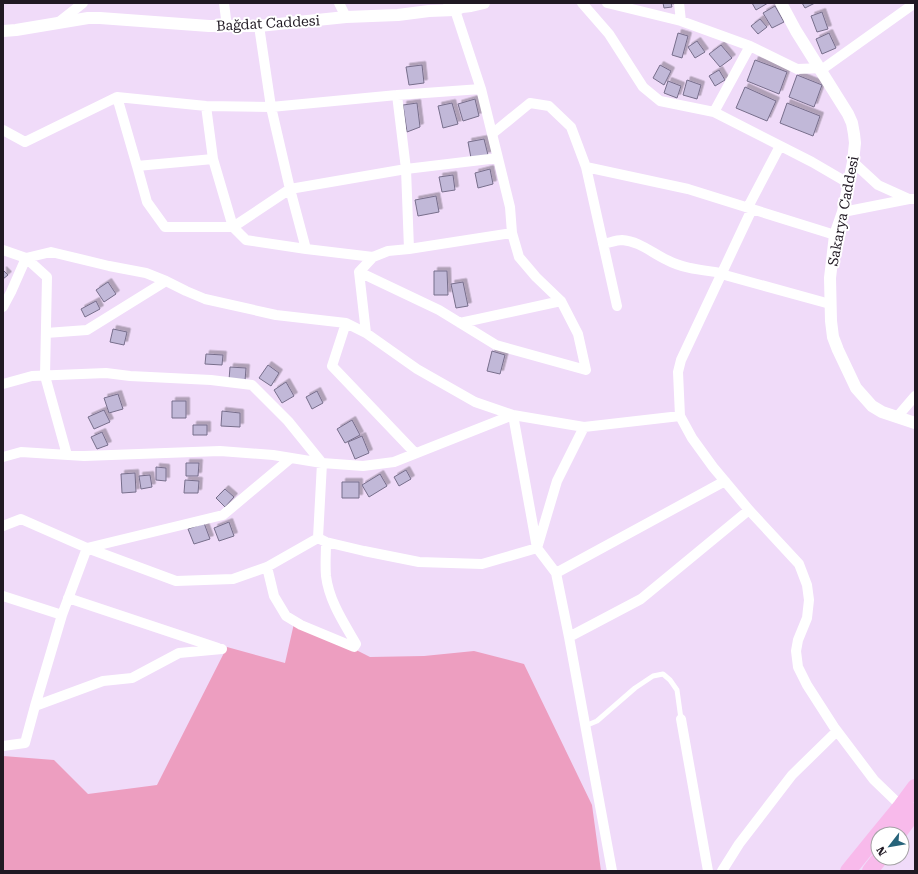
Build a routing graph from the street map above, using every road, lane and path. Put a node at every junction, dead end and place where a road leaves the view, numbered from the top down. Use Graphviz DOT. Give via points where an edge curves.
graph roads {
  1 [pos="224,3"];
  2 [pos="339,3"];
  3 [pos="484,3"];
  4 [pos="582,3"];
  5 [pos="607,3"];
  6 [pos="679,3"];
  7 [pos="781,3"];
  8 [pos="915,3"];
  9 [pos="80,4"];
  10 [pos="452,6"];
  11 [pos="346,17"];
  12 [pos="681,21"];
  13 [pos="59,22"];
  14 [pos="259,26"];
  15 [pos="227,27"];
  16 [pos="3,31"];
  17 [pos="750,46"];
  18 [pos="819,68"];
  19 [pos="481,90"];
  20 [pos="397,95"];
  21 [pos="117,97"];
  22 [pos="206,106"];
  23 [pos="271,106"];
  24 [pos="714,112"];
  25 [pos="3,130"];
  26 [pos="492,134"];
  27 [pos="780,146"];
  28 [pos="498,158"];
  29 [pos="213,159"];
  30 [pos="853,162"];
  31 [pos="137,166"];
  32 [pos="586,167"];
  33 [pos="406,169"];
  34 [pos="848,183"];
  35 [pos="290,189"];
  36 [pos="912,199"];
  37 [pos="750,208"];
  38 [pos="843,212"];
  39 [pos="233,227"];
  40 [pos="512,233"];
  41 [pos="835,236"];
  42 [pos="603,244"];
  43 [pos="306,249"];
  44 [pos="409,249"];
  45 [pos="3,250"];
  46 [pos="373,257"];
  47 [pos="26,258"];
  48 [pos="359,272"];
  49 [pos="722,273"];
  50 [pos="166,281"];
  51 [pos="561,301"];
  52 [pos="830,304"];
  53 [pos="617,306"];
  54 [pos="3,307"];
  55 [pos="346,323"];
  56 [pos="460,323"];
  57 [pos="46,333"];
  58 [pos="366,333"];
  59 [pos="45,376"];
  60 [pos="3,384"];
  61 [pos="915,396"];
  62 [pos="513,415"];
  63 [pos="680,416"];
  64 [pos="898,417"];
  65 [pos="915,423"];
  66 [pos="584,427"];
  67 [pos="415,453"];
  68 [pos="68,454"];
  69 [pos="3,457"];
  70 [pos="290,458"];
  71 [pos="322,463"];
  72 [pos="725,481"];
  73 [pos="750,510"];
  74 [pos="3,526"];
  75 [pos="322,540"];
  76 [pos="87,548"];
  77 [pos="537,548"];
  78 [pos="267,567"];
  79 [pos="556,573"];
  80 [pos="3,596"];
  81 [pos="68,598"];
  82 [pos="62,615"];
  83 [pos="569,638"];
  84 [pos="35,706"];
  85 [pos="682,719"];
  86 [pos="585,726"];
  87 [pos="837,731"];
  88 [pos="3,746"];
  89 [pos="915,787"];
  90 [pos="908,809"];
  91 [pos="888,826"];
  92 [pos="901,826"];
  93 [pos="870,844"];
  94 [pos="612,871"];
  95 [pos="708,871"];
  96 [pos="722,871"];
  97 [pos="848,871"];
  1 -- 15 [label="street"];
  2 -- 11 [label="street"];
  3 -- 10 [label="street, Bağdat Caddesi"];
  4 -- 24 [label="street" via="609,34 643,87 660,101"];
  5 -- 12 [label="street"];
  6 -- 12 [label="street"];
  7 -- 18 [label="street, Sakarya Caddesi"];
  8 -- 18 [label="street" via="824,68"];
  9 -- 13 [label="street"];
  10 -- 11 [label="street, Bağdat Caddesi" via="398,15"];
  10 -- 19 [label="street"];
  11 -- 14 [label="street, Bağdat Caddesi"];
  12 -- 17 [label="street"];
  13 -- 15 [label="street, Bağdat Caddesi" via="100,18"];
  13 -- 16 [label="street, Bağdat Caddesi"];
  14 -- 15 [label="street, Bağdat Caddesi"];
  14 -- 23 [label="street"];
  17 -- 18 [label="street" via="798,69"];
  17 -- 24 [label="street"];
  18 -- 30 [label="street, Sakarya Caddesi" via="852,124 855,143"];
  19 -- 20 [label="street"];
  19 -- 26 [label="street"];
  20 -- 23 [label="street"];
  20 -- 33 [label="street"];
  21 -- 22 [label="street"];
  21 -- 25 [label="street" via="25,142"];
  21 -- 31 [label="street"];
  22 -- 23 [label="street"];
  22 -- 29 [label="street"];
  23 -- 35 [label="street"];
  24 -- 27 [label="street"];
  26 -- 28 [label="street"];
  26 -- 32 [label="street" via="530,103 549,106 571,127"];
  27 -- 34 [label="street"];
  27 -- 37 [label="street"];
  28 -- 33 [label="street"];
  28 -- 40 [label="street" via="510,207"];
  29 -- 31 [label="street"];
  29 -- 39 [label="street"];
  30 -- 34 [label="street, Sakarya Caddesi"];
  30 -- 36 [label="street" via="878,185"];
  31 -- 39 [label="street" via="147,202 165,227"];
  32 -- 37 [label="street" via="688,189"];
  32 -- 42 [label="street"];
  33 -- 35 [label="street"];
  33 -- 44 [label="street"];
  34 -- 38 [label="street, Sakarya Caddesi"];
  35 -- 39 [label="street"];
  35 -- 43 [label="street"];
  36 -- 38 [label="street"];
  37 -- 41 [label="street"];
  37 -- 49 [label="street"];
  38 -- 41 [label="street, Sakarya Caddesi"];
  39 -- 43 [label="street" via="246,240"];
  40 -- 44 [label="street"];
  40 -- 51 [label="street" via="519,258"];
  41 -- 52 [label="street, Sakarya Caddesi"];
  42 -- 49 [label="street" via="620,240 629,242 689,268"];
  42 -- 53 [label="street"];
  43 -- 46 [label="street"];
  44 -- 46 [label="street" via="388,251"];
  45 -- 47 [label="street"];
  46 -- 48 [label="street"];
  47 -- 50 [label="street" via="51,252 146,273"];
  47 -- 54 [label="street"];
  47 -- 57 [label="street" via="47,277"];
  48 -- 56 [label="street" via="439,310"];
  48 -- 58 [label="street"];
  49 -- 52 [label="street"];
  49 -- 63 [label="street" via="681,360 678,372"];
  50 -- 55 [label="street" via="205,299 276,315"];
  50 -- 57 [label="street" via="87,330"];
  51 -- 56 [label="street"];
  51 -- 56 [label="street" via="578,334 586,370 496,345"];
  52 -- 64 [label="street, Sakarya Caddesi" via="833,337 856,388 872,406"];
  55 -- 58 [label="street"];
  55 -- 67 [label="street" via="332,366"];
  57 -- 59 [label="street"];
  58 -- 62 [label="street" via="417,369 475,402"];
  59 -- 60 [label="street" via="32,376"];
  59 -- 68 [label="street"];
  59 -- 71 [label="street" via="106,373 252,385 288,421"];
  61 -- 64 [label="street"];
  62 -- 66 [label="street"];
  62 -- 67 [label="street"];
  62 -- 77 [label="street"];
  63 -- 66 [label="street"];
  63 -- 72 [label="street" via="692,438"];
  64 -- 65 [label="street, Sakarya Caddesi"];
  66 -- 77 [label="street" via="557,481"];
  67 -- 71 [label="street" via="394,462 363,466"];
  68 -- 69 [label="street" via="21,452"];
  68 -- 70 [label="street" via="84,456 220,451"];
  70 -- 71 [label="street"];
  70 -- 76 [label="street" via="223,514"];
  71 -- 75 [label="street"];
  72 -- 73 [label="street"];
  72 -- 79 [label="street"];
  73 -- 83 [label="street" via="641,599"];
  73 -- 87 [label="street" via="799,564 807,585 809,600 807,618 796,651 798,667"];
  74 -- 76 [label="street" via="21,519"];
  75 -- 77 [label="street" via="419,562 482,564"];
  75 -- 78 [label="street"];
  75 -- 78 [label="street" via="326,577 333,601 356,644 354,647 286,616 274,596"];
  76 -- 78 [label="street" via="176,581 233,580"];
  76 -- 81 [label="street"];
  77 -- 79 [label="street"];
  79 -- 83 [label="street"];
  80 -- 82 [label="street"];
  81 -- 82 [label="street"];
  81 -- 84 [label="street" via="222,649 179,653 132,678 103,681"];
  82 -- 84 [label="street"];
  83 -- 86 [label="street"];
  84 -- 88 [label="street" via="25,743"];
  85 -- 86 [label="lane" via="677,690 663,674 653,676 597,721"];
  85 -- 95 [label="street"];
  86 -- 94 [label="street"];
  87 -- 90 [label="street" via="874,780"];
  87 -- 96 [label="street" via="792,775"];
  89 -- 90 [label="highway"];
  90 -- 91 [label="highway"];
  90 -- 92 [label="highway"];
  93 -- 97 [label="highway"];
}
